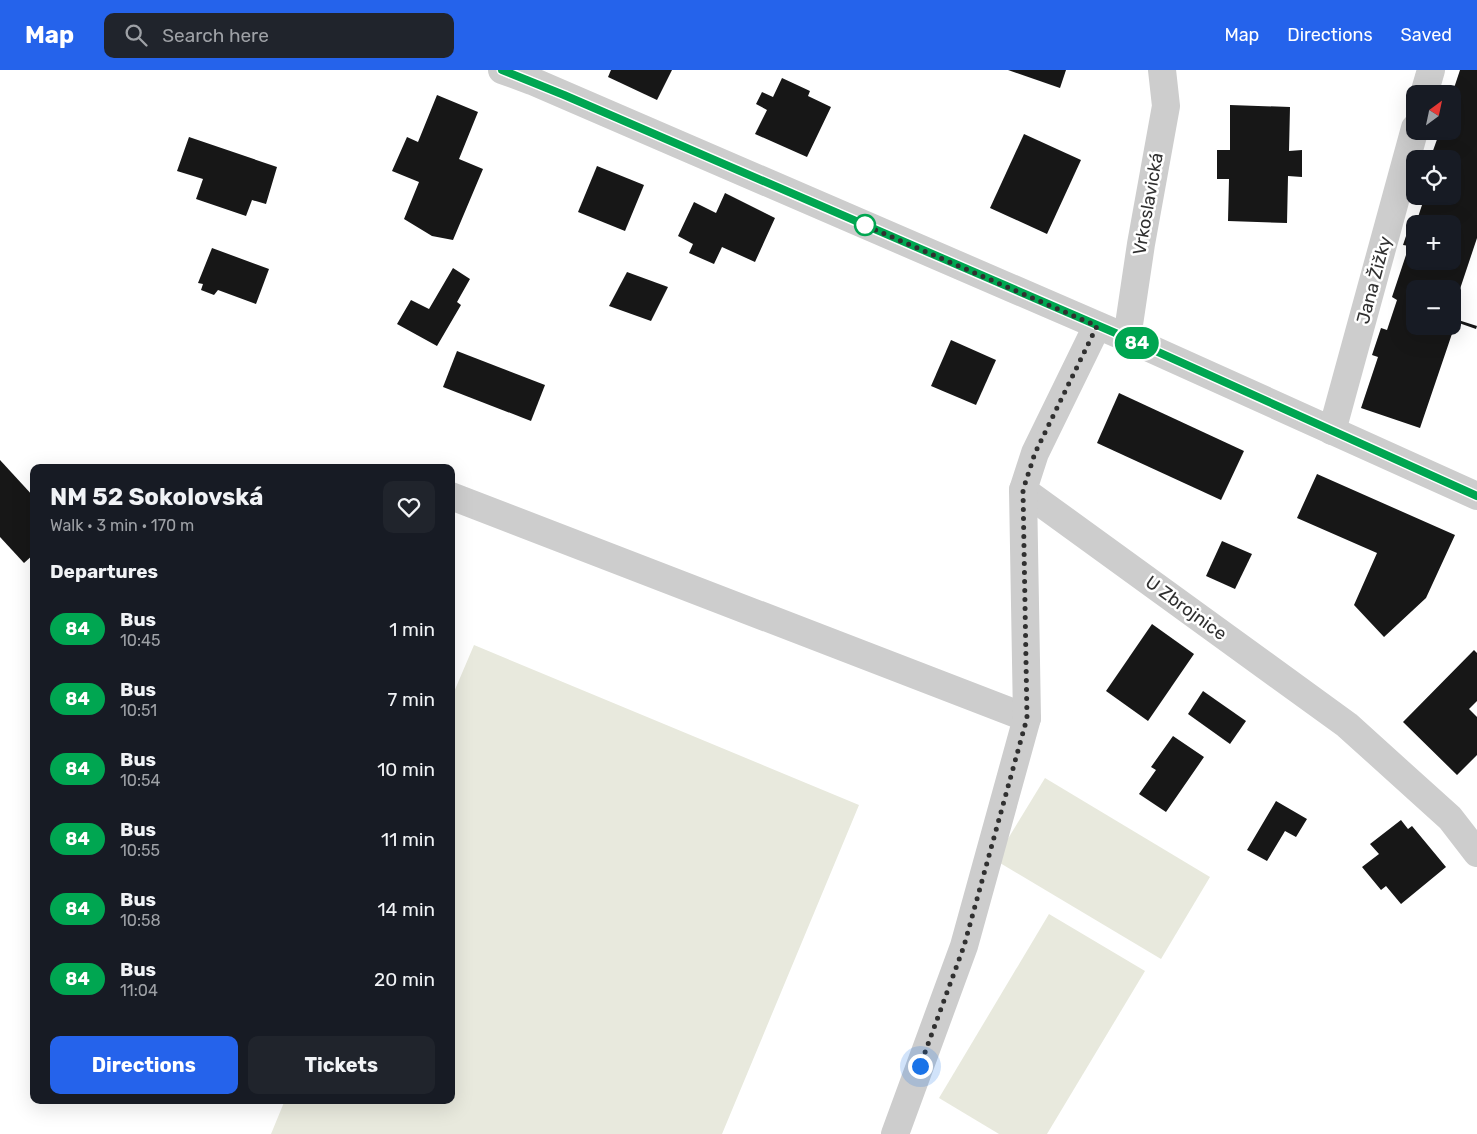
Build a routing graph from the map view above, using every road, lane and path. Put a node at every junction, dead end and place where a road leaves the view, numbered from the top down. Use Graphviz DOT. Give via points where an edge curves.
graph roads {
  1 [pos="502,70"];
  2 [pos="1162,70"];
  3 [pos="1431,70"];
  4 [pos="1427,85"];
  5 [pos="1412,140"];
  6 [pos="1097,326"];
  7 [pos="1127,338"];
  8 [pos="1332,431"];
  9 [pos="1023,490"];
  10 [pos="1477,496"];
  11 [pos="455,498"];
  12 [pos="1027,718"];
  13 [pos="1477,853"];
  14 [pos="895,1134"];
  1 -- 6 [label="street"];
  2 -- 7 [label="street, Vrkoslavická" via="1166,106"];
  3 -- 4 [label="street"];
  5 -- 8 [label="street, Jana Žižky"];
  6 -- 7 [label="street"];
  6 -- 9 [label="street" via="1035,453"];
  7 -- 8 [label="street"];
  8 -- 10 [label="street"];
  9 -- 12 [label="street"];
  9 -- 13 [label="street, U Zbrojnice" via="1347,725 1450,818"];
  11 -- 12 [label="street"];
  12 -- 14 [label="street" via="964,946"];
}
